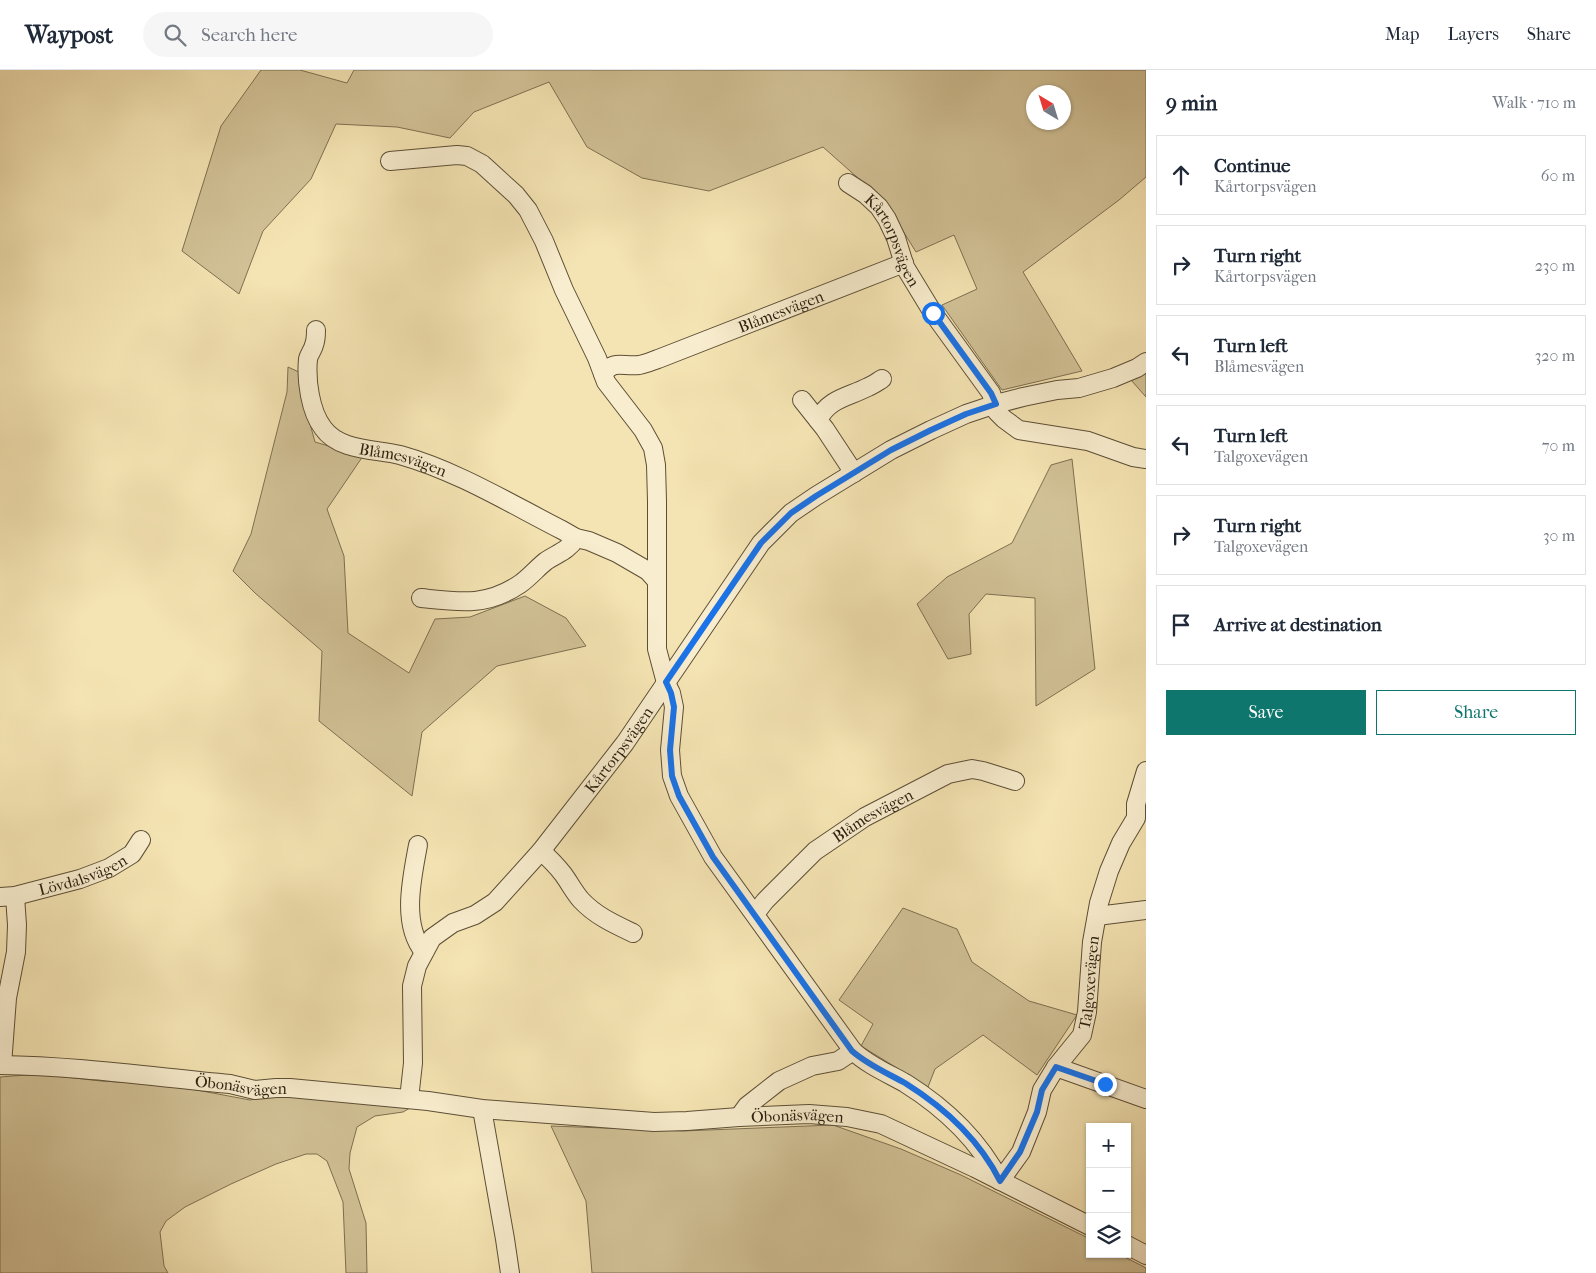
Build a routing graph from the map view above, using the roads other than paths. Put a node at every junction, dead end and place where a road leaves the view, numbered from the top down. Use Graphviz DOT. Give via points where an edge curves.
graph roads {
  1 [pos="390,161"];
  2 [pos="848,182"];
  3 [pos="904,263"];
  4 [pos="316,330"];
  5 [pos="1146,362"];
  6 [pos="603,374"];
  7 [pos="882,379"];
  8 [pos="802,400"];
  9 [pos="996,404"];
  10 [pos="818,420"];
  11 [pos="1146,459"];
  12 [pos="854,473"];
  13 [pos="576,538"];
  14 [pos="656,580"];
  15 [pos="421,598"];
  16 [pos="666,682"];
  17 [pos="1146,771"];
  18 [pos="1015,781"];
  19 [pos="1141,817"];
  20 [pos="141,840"];
  21 [pos="418,845"];
  22 [pos="541,851"];
  23 [pos="7,896"];
  24 [pos="1146,910"];
  25 [pos="755,914"];
  26 [pos="1097,916"];
  27 [pos="633,933"];
  28 [pos="424,952"];
  29 [pos="852,1051"];
  30 [pos="1,1065"];
  31 [pos="1056,1067"];
  32 [pos="409,1099"];
  33 [pos="1146,1099"];
  34 [pos="482,1109"];
  35 [pos="740,1117"];
  36 [pos="1000,1181"];
  37 [pos="1086,1224"];
  38 [pos="1131,1247"];
  39 [pos="1146,1255"];
  40 [pos="510,1273"];
  1 -- 6 [label="street" via="467,156 482,164 516,195 544,241"];
  2 -- 3 [label="street, Kårtorpsvägen" via="865,194 887,218"];
  3 -- 6 [label="street, Blåmesvägen" via="658,359 639,365 616,364"];
  3 -- 9 [label="street, Kårtorpsvägen" via="933,313"];
  4 -- 13 [label="street, Blåmesvägen" via="308,356 310,395 317,418 332,438 450,472"];
  5 -- 9 [label="street, Kårtorpsvägen" via="1113,378 1079,388"];
  6 -- 14 [label="street" via="613,392 644,430 653,448 658,540"];
  7 -- 10 [label="street" via="836,401"];
  8 -- 10 [label="street"];
  9 -- 11 [label="street, Kårtorpsvägen" via="998,412 1020,430 1088,441"];
  9 -- 12 [label="street, Kårtorpsvägen" via="931,430"];
  10 -- 12 [label="street"];
  12 -- 16 [label="street, Kårtorpsvägen" via="791,513 761,543"];
  13 -- 14 [label="street, Blåmesvägen" via="617,553 648,571"];
  13 -- 15 [label="street" via="571,547 507,591 477,602"];
  14 -- 16 [label="street" via="657,649"];
  16 -- 22 [label="street, Kårtorpsvägen" via="625,743"];
  16 -- 25 [label="street" via="674,707 670,750 672,776 679,796 713,857"];
  17 -- 19 [label="street, Talgoxevägen" via="1136,804"];
  18 -- 25 [label="street, Blåmesvägen" via="972,769 948,774 865,818 814,851"];
  19 -- 26 [label="street, Talgoxevägen" via="1122,843 1109,871"];
  20 -- 23 [label="street, Lövdalsvägen" via="132,854 109,868 80,879"];
  21 -- 28 [label="street" via="410,913 412,932"];
  22 -- 27 [label="street" via="595,913"];
  22 -- 28 [label="street, Kårtorpsvägen" via="495,902 440,931"];
  23 -- 30 [label="street, Lövdalsvägen" via="17,925"];
  24 -- 26 [label="street, Talgoxevägen"];
  25 -- 29 [label="street"];
  26 -- 31 [label="street, Talgoxevägen" via="1082,1035"];
  28 -- 32 [label="street, Kårtorpsvägen" via="412,986 413,1063"];
  29 -- 35 [label="street" via="838,1060 812,1066 779,1081 746,1106"];
  29 -- 36 [label="street" via="920,1093 958,1123 991,1164"];
  30 -- 32 [label="street, Öbonäsvägen" via="162,1077 255,1090 290,1088"];
  31 -- 33 [label="street"];
  31 -- 36 [label="street, Talgoxevägen" via="1042,1090 1037,1112 1020,1152"];
  32 -- 34 [label="street, Öbonäsvägen"];
  34 -- 35 [label="street, Öbonäsvägen" via="654,1122"];
  34 -- 40 [label="street"];
  35 -- 36 [label="street, Öbonäsvägen" via="809,1114 880,1124"];
  36 -- 37 [label="street, Öbonäsvägen"];
  38 -- 39 [label="street"];
}
